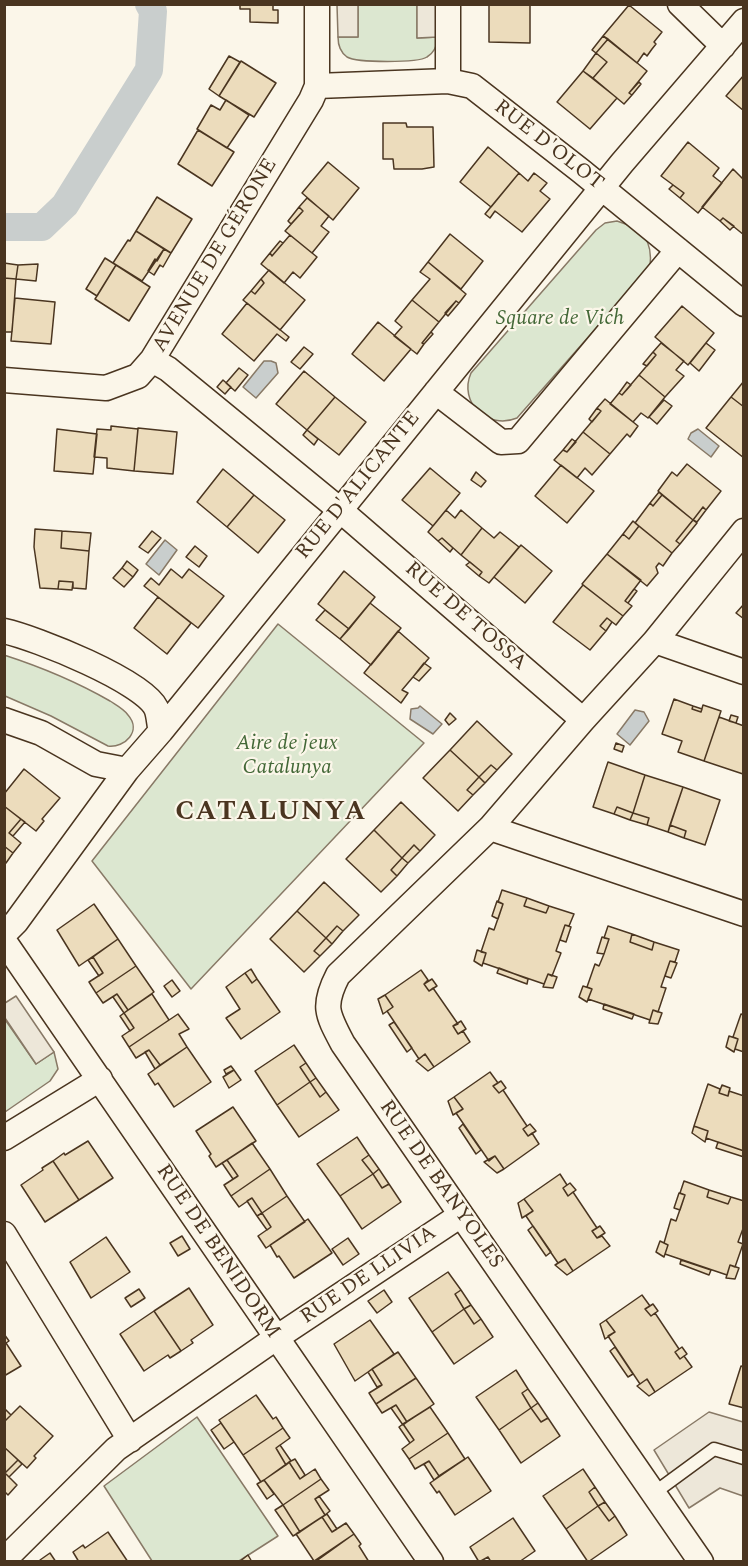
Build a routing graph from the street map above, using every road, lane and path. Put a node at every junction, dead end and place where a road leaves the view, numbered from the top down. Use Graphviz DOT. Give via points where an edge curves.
graph roads {
  1 [pos="316,4"];
  2 [pos="448,4"];
  3 [pos="680,4"];
  4 [pos="744,21"];
  5 [pos="723,46"];
  6 [pos="448,81"];
  7 [pos="317,86"];
  8 [pos="602,188"];
  9 [pos="678,250"];
  10 [pos="741,298"];
  11 [pos="153,360"];
  12 [pos="4,380"];
  13 [pos="436,392"];
  14 [pos="340,510"];
  15 [pos="744,531"];
  16 [pos="4,631"];
  17 [pos="656,641"];
  18 [pos="744,672"];
  19 [pos="4,720"];
  20 [pos="583,720"];
  21 [pos="161,731"];
  22 [pos="127,770"];
  23 [pos="490,828"];
  24 [pos="744,914"];
  25 [pos="4,934"];
  26 [pos="4,941"];
  27 [pos="100,1079"];
  28 [pos="4,1138"];
  29 [pos="461,1215"];
  30 [pos="4,1234"];
  31 [pos="276,1338"];
  32 [pos="130,1440"];
  33 [pos="744,1458"];
  34 [pos="654,1493"];
  35 [pos="4,1560"];
  36 [pos="431,1562"];
  37 [pos="701,1562"];
  1 -- 7 [label="street, AVENUE DE GÉRONE"];
  2 -- 6 [label="street"];
  3 -- 5 [label="street"];
  4 -- 5 [label="street, RUE D'ALICANTE"];
  5 -- 8 [label="street, RUE D'ALICANTE"];
  6 -- 7 [label="street, RUE D'OLOT"];
  6 -- 8 [label="street, RUE D'OLOT" via="472,86"];
  7 -- 11 [label="street, AVENUE DE GÉRONE"];
  8 -- 9 [label="street, RUE D'OLOT"];
  8 -- 13 [label="street, RUE D'ALICANTE"];
  9 -- 10 [label="street, RUE D'OLOT"];
  9 -- 13 [label="street" via="518,441 501,442"];
  11 -- 12 [label="street, AVENUE DE GÉRONE" via="138,376 106,388"];
  11 -- 14 [label="street, RUE DE TOSSA"];
  13 -- 14 [label="street, RUE D'ALICANTE"];
  14 -- 20 [label="street, RUE DE TOSSA"];
  14 -- 21 [label="street, RUE D'ALICANTE"];
  15 -- 17 [label="street"];
  16 -- 21 [label="street" via="78,657 141,691 156,708"];
  17 -- 18 [label="street"];
  17 -- 20 [label="street"];
  19 -- 22 [label="street" via="41,733 96,764"];
  20 -- 23 [label="street, RUE DE BANYOLES"];
  21 -- 22 [label="street, RUE D'ALICANTE"];
  22 -- 25 [label="street, RUE D'ALICANTE"];
  23 -- 24 [label="street"];
  23 -- 29 [label="street, RUE DE BANYOLES" via="338,975 329,993 328,1016 343,1044"];
  26 -- 27 [label="street, RUE DE BENIDORM"];
  27 -- 28 [label="street"];
  27 -- 31 [label="street, RUE DE BENIDORM"];
  29 -- 31 [label="street, RUE DE LLIVIA"];
  29 -- 34 [label="street, RUE DE BANYOLES"];
  30 -- 32 [label="street"];
  31 -- 32 [label="street, RUE DE LLIVIA"];
  31 -- 36 [label="street, RUE DE BENIDORM"];
  32 -- 35 [label="street, RUE DE LLIVIA" via="116,1449"];
  33 -- 34 [label="lane" via="714,1449"];
  34 -- 37 [label="street, RUE DE BANYOLES"];
}
